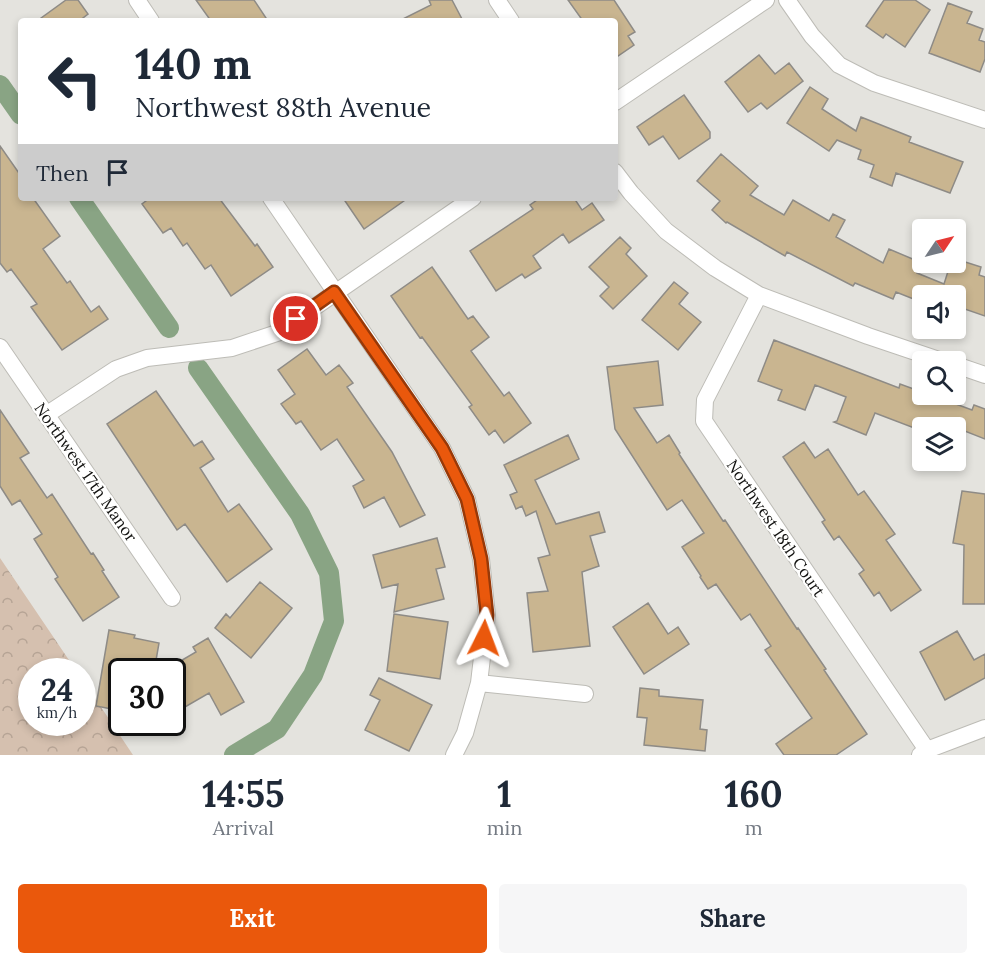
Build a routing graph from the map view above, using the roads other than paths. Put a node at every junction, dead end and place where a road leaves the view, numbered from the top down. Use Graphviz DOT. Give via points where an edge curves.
graph roads {
  1 [pos="137,0"];
  2 [pos="497,0"];
  3 [pos="766,0"];
  4 [pos="787,0"];
  5 [pos="149,18"];
  6 [pos="509,18"];
  7 [pos="618,100"];
  8 [pos="985,120"];
  9 [pos="618,176"];
  10 [pos="273,201"];
  11 [pos="469,201"];
  12 [pos="334,292"];
  13 [pos="759,295"];
  14 [pos="0,347"];
  15 [pos="912,351"];
  16 [pos="966,368"];
  17 [pos="985,375"];
  18 [pos="46,415"];
  19 [pos="172,598"];
  20 [pos="479,683"];
  21 [pos="585,694"];
  22 [pos="985,728"];
  23 [pos="923,753"];
  24 [pos="454,755"];
  1 -- 5 [label="street"];
  2 -- 6 [label="street"];
  3 -- 7 [label="street"];
  4 -- 8 [label="street" via="839,65 874,84"];
  9 -- 13 [label="street" via="666,231"];
  10 -- 12 [label="street"];
  11 -- 12 [label="street"];
  12 -- 18 [label="street" via="277,333 232,348 147,358 116,369"];
  12 -- 20 [label="street" via="442,448 467,499 481,559 487,615"];
  13 -- 15 [label="street"];
  13 -- 23 [label="street, Northwest 18th Court" via="705,400 704,421"];
  14 -- 18 [label="street, Northwest 17th Manor"];
  16 -- 17 [label="street"];
  18 -- 19 [label="street, Northwest 17th Manor"];
  20 -- 21 [label="street"];
  20 -- 24 [label="street" via="465,733"];
  22 -- 23 [label="street"];
}
